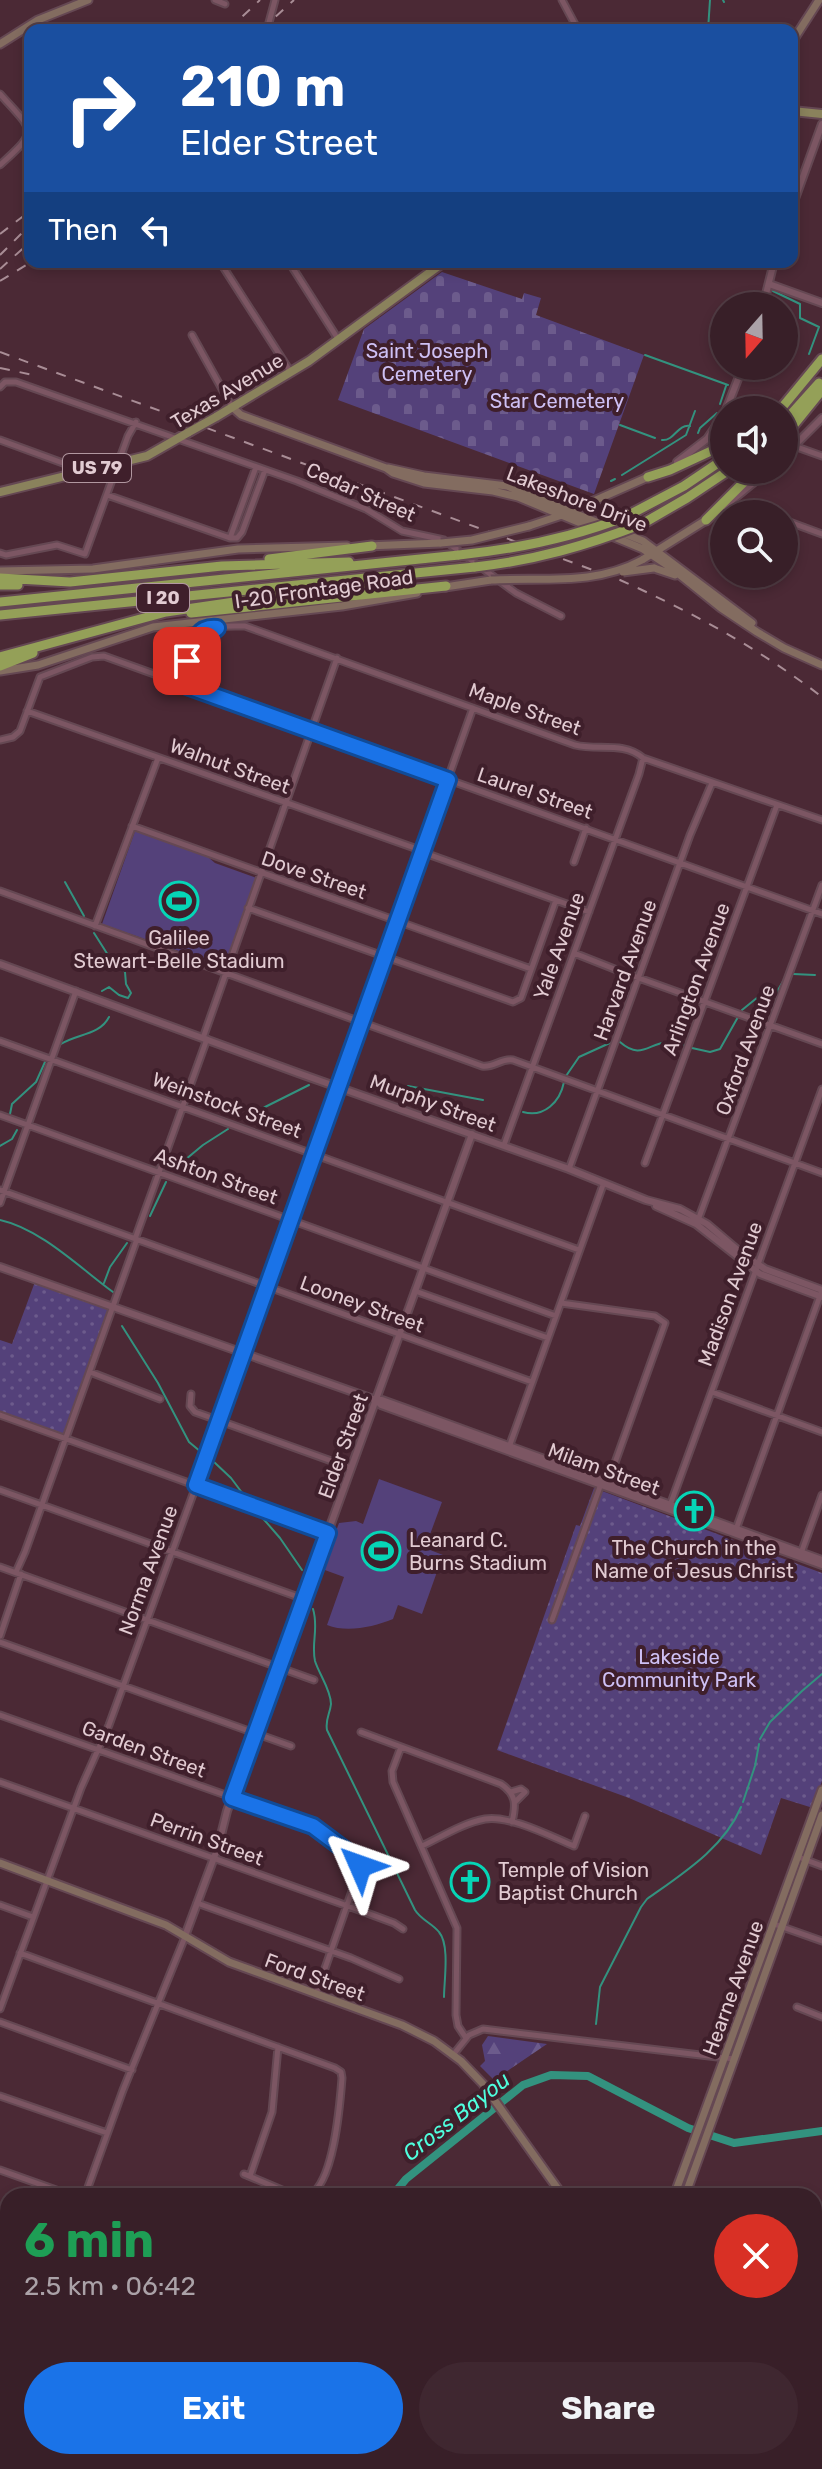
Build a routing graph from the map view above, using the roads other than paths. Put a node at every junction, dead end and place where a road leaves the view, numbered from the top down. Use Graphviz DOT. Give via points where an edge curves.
graph roads {
  1 [pos="88,0"];
  2 [pos="215,0"];
  3 [pos="275,0"];
  4 [pos="562,0"];
  5 [pos="819,0"];
  6 [pos="225,4"];
  7 [pos="32,24"];
  8 [pos="269,24"];
  9 [pos="575,24"];
  10 [pos="24,29"];
  11 [pos="798,33"];
  12 [pos="0,44"];
  13 [pos="0,94"];
  14 [pos="798,112"];
  15 [pos="822,114"];
  16 [pos="24,121"];
  17 [pos="822,124"];
  18 [pos="24,144"];
  19 [pos="0,165"];
  20 [pos="798,190"];
  21 [pos="224,268"];
  22 [pos="293,268"];
  23 [pos="436,268"];
  24 [pos="773,268"];
  25 [pos="769,284"];
  26 [pos="767,292"];
  27 [pos="822,303"];
  28 [pos="192,335"];
  29 [pos="339,339"];
  30 [pos="822,359"];
  31 [pos="291,372"];
  32 [pos="804,382"];
  33 [pos="822,383"];
  34 [pos="0,387"];
  35 [pos="788,396"];
  36 [pos="792,396"];
  37 [pos="231,403"];
  38 [pos="798,408"];
  39 [pos="822,418"];
  40 [pos="798,420"];
  41 [pos="136,422"];
  42 [pos="710,434"];
  43 [pos="178,439"];
  44 [pos="0,440"];
  45 [pos="798,442"];
  46 [pos="798,447"];
  47 [pos="710,451"];
  48 [pos="822,456"];
  49 [pos="118,463"];
  50 [pos="256,467"];
  51 [pos="386,468"];
  52 [pos="710,468"];
  53 [pos="265,470"];
  54 [pos="85,471"];
  55 [pos="648,477"];
  56 [pos="710,483"];
  57 [pos="742,484"];
  58 [pos="751,484"];
  59 [pos="0,492"];
  60 [pos="107,495"];
  61 [pos="541,499"];
  62 [pos="589,502"];
  63 [pos="530,503"];
  64 [pos="570,511"];
  65 [pos="562,515"];
  66 [pos="706,520"];
  67 [pos="798,525"];
  68 [pos="529,526"];
  69 [pos="822,534"];
  70 [pos="230,538"];
  71 [pos="678,540"];
  72 [pos="372,546"];
  73 [pos="0,553"];
  74 [pos="656,553"];
  75 [pos="424,559"];
  76 [pos="222,566"];
  77 [pos="679,566"];
  78 [pos="0,569"];
  79 [pos="457,569"];
  80 [pos="605,575"];
  81 [pos="0,578"];
  82 [pos="57,582"];
  83 [pos="0,585"];
  84 [pos="446,586"];
  85 [pos="698,591"];
  86 [pos="0,602"];
  87 [pos="0,615"];
  88 [pos="561,616"];
  89 [pos="117,625"];
  90 [pos="217,628"];
  91 [pos="773,641"];
  92 [pos="58,642"];
  93 [pos="0,657"];
  94 [pos="337,658"];
  95 [pos="822,665"];
  96 [pos="0,671"];
  97 [pos="179,683"];
  98 [pos="187,686"];
  99 [pos="473,708"];
  100 [pos="27,711"];
  101 [pos="312,731"];
  102 [pos="0,740"];
  103 [pos="158,758"];
  104 [pos="643,758"];
  105 [pos="448,780"];
  106 [pos="712,783"];
  107 [pos="286,803"];
  108 [pos="777,805"];
  109 [pos="822,820"];
  110 [pos="132,826"];
  111 [pos="586,828"];
  112 [pos="615,838"];
  113 [pos="423,851"];
  114 [pos="574,862"];
  115 [pos="681,862"];
  116 [pos="261,873"];
  117 [pos="822,885"];
  118 [pos="747,886"];
  119 [pos="0,891"];
  120 [pos="556,900"];
  121 [pos="248,908"];
  122 [pos="813,910"];
  123 [pos="589,912"];
  124 [pos="822,914"];
  125 [pos="398,922"];
  126 [pos="95,926"];
  127 [pos="574,953"];
  128 [pos="386,956"];
  129 [pos="0,964"];
  130 [pos="531,969"];
  131 [pos="225,973"];
  132 [pos="639,978"];
  133 [pos="76,991"];
  134 [pos="705,1001"];
  135 [pos="362,1023"];
  136 [pos="771,1025"];
  137 [pos="205,1038"];
  138 [pos="0,1041"];
  139 [pos="822,1044"];
  140 [pos="52,1059"];
  141 [pos="532,1067"];
  142 [pos="339,1086"];
  143 [pos="822,1089"];
  144 [pos="597,1091"];
  145 [pos="183,1106"];
  146 [pos="0,1115"];
  147 [pos="664,1115"];
  148 [pos="28,1126"];
  149 [pos="472,1134"];
  150 [pos="729,1139"];
  151 [pos="504,1145"];
  152 [pos="315,1154"];
  153 [pos="645,1163"];
  154 [pos="795,1163"];
  155 [pos="569,1169"];
  156 [pos="160,1173"];
  157 [pos="822,1173"];
  158 [pos="603,1185"];
  159 [pos="2,1191"];
  160 [pos="448,1202"];
  161 [pos="0,1203"];
  162 [pos="292,1220"];
  163 [pos="697,1221"];
  164 [pos="136,1239"];
  165 [pos="579,1250"];
  166 [pos="0,1267"];
  167 [pos="757,1267"];
  168 [pos="424,1268"];
  169 [pos="268,1286"];
  170 [pos="415,1291"];
  171 [pos="822,1294"];
  172 [pos="561,1303"];
  173 [pos="114,1307"];
  174 [pos="556,1316"];
  175 [pos="400,1334"];
  176 [pos="548,1338"];
  177 [pos="244,1353"];
  178 [pos="90,1372"];
  179 [pos="532,1382"];
  180 [pos="712,1392"];
  181 [pos="191,1394"];
  182 [pos="160,1399"];
  183 [pos="376,1400"];
  184 [pos="0,1415"];
  185 [pos="777,1415"];
  186 [pos="219,1420"];
  187 [pos="822,1432"];
  188 [pos="65,1439"];
  189 [pos="508,1448"];
  190 [pos="351,1468"];
  191 [pos="605,1484"];
  192 [pos="196,1485"];
  193 [pos="0,1490"];
  194 [pos="822,1495"];
  195 [pos="41,1504"];
  196 [pos="670,1507"];
  197 [pos="735,1531"];
  198 [pos="328,1533"];
  199 [pos="172,1551"];
  200 [pos="800,1554"];
  201 [pos="822,1562"];
  202 [pos="0,1567"];
  203 [pos="18,1573"];
  204 [pos="304,1599"];
  205 [pos="147,1620"];
  206 [pos="552,1620"];
  207 [pos="0,1639"];
  208 [pos="279,1667"];
  209 [pos="314,1680"];
  210 [pos="123,1686"];
  211 [pos="0,1715"];
  212 [pos="361,1732"];
  213 [pos="255,1733"];
  214 [pos="291,1746"];
  215 [pos="401,1747"];
  216 [pos="99,1750"];
  217 [pos="0,1782"];
  218 [pos="822,1791"];
  219 [pos="511,1792"];
  220 [pos="232,1798"];
  221 [pos="515,1802"];
  222 [pos="73,1808"];
  223 [pos="822,1815"];
  224 [pos="585,1816"];
  225 [pos="512,1822"];
  226 [pos="422,1846"];
  227 [pos="214,1859"];
  228 [pos="802,1859"];
  229 [pos="0,1863"];
  230 [pos="822,1866"];
  231 [pos="47,1880"];
  232 [pos="197,1903"];
  233 [pos="0,1905"];
  234 [pos="347,1906"];
  235 [pos="33,1917"];
  236 [pos="778,1925"];
  237 [pos="403,1929"];
  238 [pos="185,1936"];
  239 [pos="822,1941"];
  240 [pos="332,1951"];
  241 [pos="20,1953"];
  242 [pos="0,1978"];
  243 [pos="399,1979"];
  244 [pos="10,1982"];
  245 [pos="316,1994"];
  246 [pos="158,2003"];
  247 [pos="797,2007"];
  248 [pos="0,2009"];
  249 [pos="822,2017"];
  250 [pos="0,2022"];
  251 [pos="466,2038"];
  252 [pos="278,2047"];
  253 [pos="453,2055"];
  254 [pos="724,2058"];
  255 [pos="734,2059"];
  256 [pos="132,2070"];
  257 [pos="0,2096"];
  258 [pos="107,2133"];
  259 [pos="0,2170"];
  260 [pos="42,2188"];
  261 [pos="88,2188"];
  262 [pos="277,2188"];
  263 [pos="318,2188"];
  264 [pos="557,2188"];
  265 [pos="677,2188"];
  266 [pos="687,2188"];
  1 -- 7 [label="main road"];
  2 -- 6 [label="street"];
  3 -- 8 [label="street"];
  4 -- 9 [label="street"];
  5 -- 11 [label="main road"];
  10 -- 12 [label="main road"];
  13 -- 16 [label="street"];
  14 -- 15 [label="main road"];
  17 -- 20 [label="street"];
  18 -- 19 [label="street"];
  21 -- 31 [label="street"];
  22 -- 29 [label="street"];
  23 -- 29 [label="main road, Texas Avenue / US 79"];
  24 -- 25 [label="street"];
  25 -- 26 [label="street"];
  25 -- 27 [label="street"];
  28 -- 37 [label="street"];
  29 -- 31 [label="main road, Texas Avenue / US 79"];
  30 -- 32 [label="highway"];
  31 -- 37 [label="main road, Texas Avenue / US 79"];
  32 -- 35 [label="highway"];
  32 -- 36 [label="highway"];
  33 -- 38 [label="highway"];
  33 -- 40 [label="highway"];
  34 -- 41 [label="street, Cedar Street" via="16,382"];
  37 -- 43 [label="main road, Texas Avenue / US 79, bridge"];
  37 -- 51 [label="main road, Lakeshore Drive" via="241,415"];
  39 -- 45 [label="street"];
  41 -- 43 [label="street, Cedar Street"];
  41 -- 49 [label="street"];
  42 -- 55 [label="street" via="694,452"];
  43 -- 49 [label="main road, Texas Avenue / US 79" via="147,456"];
  43 -- 50 [label="street, Cedar Street"];
  44 -- 54 [label="street"];
  46 -- 48 [label="street"];
  47 -- 55 [label="highway"];
  49 -- 54 [label="main road, Texas Avenue / US 79"];
  49 -- 60 [label="street"];
  50 -- 53 [label="street, Cedar Street"];
  50 -- 70 [label="street"];
  51 -- 61 [label="main road, Lakeshore Drive" via="495,484"];
  51 -- 63 [label="main road, Lakeshore Drive" via="416,481 493,491"];
  52 -- 75 [label="highway, I 20, bridge" via="625,517 582,533"];
  53 -- 70 [label="street" via="242,532"];
  53 -- 88 [label="street, Cedar Street" via="362,507 397,530 444,540 522,597"];
  54 -- 59 [label="main road, Texas Avenue / US 79"];
  55 -- 62 [label="main road, I-20 Frontage Road"];
  56 -- 79 [label="highway, I 20, bridge" via="642,524 592,544 513,563"];
  57 -- 66 [label="highway"];
  58 -- 66 [label="street"];
  60 -- 70 [label="street"];
  60 -- 73 [label="street" via="85,554 61,545"];
  61 -- 62 [label="main road" via="570,505"];
  61 -- 64 [label="main road, Lakeshore Drive"];
  62 -- 64 [label="main road, I-20 Frontage Road"];
  63 -- 65 [label="main road, Lakeshore Drive"];
  63 -- 68 [label="main road" via="536,513"];
  64 -- 65 [label="main road, I-20 Frontage Road"];
  64 -- 74 [label="main road, Lakeshore Drive" via="643,541"];
  65 -- 68 [label="main road, I-20 Frontage Road"];
  65 -- 74 [label="main road, Lakeshore Drive"];
  66 -- 71 [label="main road, I-20 Frontage Road"];
  67 -- 69 [label="street"];
  68 -- 72 [label="main road, I-20 Frontage Road, bridge" via="472,540"];
  71 -- 74 [label="main road, I-20 Frontage Road"];
  71 -- 77 [label="main road" via="671,553"];
  72 -- 76 [label="highway"];
  72 -- 78 [label="main road, I-20 Frontage Road" via="255,548 115,567"];
  74 -- 77 [label="main road, Lakeshore Drive"];
  74 -- 80 [label="main road, I-20 Frontage Road, bridge"];
  74 -- 85 [label="main road, Lakeshore Drive"];
  75 -- 76 [label="highway"];
  75 -- 86 [label="highway, I 20"];
  76 -- 82 [label="highway"];
  77 -- 91 [label="main road, Lakeshore Drive"];
  79 -- 87 [label="highway, I 20"];
  79 -- 89 [label="highway" via="212,604"];
  80 -- 84 [label="main road, I-20 Frontage Road, bridge"];
  80 -- 85 [label="main road, bridge" via="654,568 673,573"];
  81 -- 82 [label="highway"];
  82 -- 83 [label="highway"];
  84 -- 89 [label="highway"];
  84 -- 96 [label="main road, I-20 Frontage Road" via="342,606 153,627 32,666"];
  85 -- 91 [label="main road, Lakeshore Drive"];
  89 -- 92 [label="highway"];
  90 -- 94 [label="street, Maple Street" via="245,626"];
  90 -- 97 [label="street" via="196,635"];
  90 -- 98 [label="street" via="204,639"];
  91 -- 95 [label="main road, Lakeshore Drive"];
  92 -- 93 [label="highway"];
  92 -- 96 [label="highway"];
  94 -- 99 [label="street, Maple Street"];
  94 -- 101 [label="street"];
  97 -- 98 [label="street, Laurel Street"];
  97 -- 100 [label="street, Laurel Street" via="97,656 40,677"];
  98 -- 101 [label="street, Laurel Street"];
  99 -- 104 [label="street, Maple Street" via="575,745 617,747"];
  99 -- 105 [label="street, Norma Avenue"];
  100 -- 102 [label="street, Laurel Street" via="18,733"];
  100 -- 103 [label="street, Walnut Street"];
  101 -- 105 [label="street, Laurel Street"];
  101 -- 107 [label="street"];
  103 -- 107 [label="street, Walnut Street"];
  103 -- 110 [label="street"];
  104 -- 106 [label="street, Maple Street"];
  104 -- 112 [label="street, Yale Avenue"];
  105 -- 111 [label="street, Laurel Street"];
  105 -- 113 [label="street, Norma Avenue"];
  106 -- 108 [label="street, Maple Street"];
  106 -- 115 [label="street, Harvard Avenue"];
  107 -- 113 [label="street, Walnut Street"];
  107 -- 116 [label="street"];
  108 -- 109 [label="street, Maple Street"];
  108 -- 118 [label="street, Arlington Avenue"];
  110 -- 116 [label="street, Dove Street"];
  110 -- 126 [label="street"];
  111 -- 112 [label="street, Laurel Street"];
  111 -- 114 [label="street"];
  112 -- 115 [label="street, Laurel Street"];
  112 -- 123 [label="street, Yale Avenue"];
  113 -- 120 [label="street, Walnut Street"];
  113 -- 125 [label="street, Norma Avenue"];
  115 -- 118 [label="street, Laurel Street"];
  115 -- 132 [label="street, Harvard Avenue"];
  116 -- 121 [label="street"];
  116 -- 125 [label="street, Dove Street"];
  117 -- 122 [label="street, Oxford Avenue"];
  118 -- 122 [label="street, Laurel Street"];
  118 -- 134 [label="street, Arlington Avenue"];
  119 -- 126 [label="street"];
  120 -- 123 [label="street, Walnut Street"];
  120 -- 130 [label="street"];
  121 -- 128 [label="street"];
  121 -- 131 [label="street"];
  122 -- 124 [label="street, Laurel Street"];
  122 -- 136 [label="street, Oxford Avenue"];
  123 -- 127 [label="street, Yale Avenue"];
  125 -- 128 [label="street, Norma Avenue"];
  125 -- 130 [label="street, Dove Street"];
  126 -- 131 [label="street"];
  127 -- 132 [label="street"];
  127 -- 141 [label="street, Yale Avenue"];
  128 -- 130 [label="street" via="501,1000 518,1001"];
  128 -- 135 [label="street, Norma Avenue"];
  129 -- 133 [label="street, Murphy Street"];
  131 -- 135 [label="street"];
  131 -- 137 [label="street"];
  132 -- 134 [label="street"];
  132 -- 144 [label="street, Harvard Avenue"];
  133 -- 137 [label="street, Murphy Street"];
  133 -- 140 [label="street"];
  134 -- 136 [label="street"];
  134 -- 147 [label="street, Arlington Avenue"];
  135 -- 141 [label="street" via="482,1066 505,1060"];
  135 -- 142 [label="street, Norma Avenue"];
  136 -- 139 [label="street"];
  136 -- 150 [label="street, Oxford Avenue"];
  137 -- 142 [label="street, Murphy Street"];
  137 -- 145 [label="street"];
  138 -- 140 [label="street, Weinstock Street"];
  140 -- 145 [label="street, Weinstock Street"];
  140 -- 148 [label="street"];
  141 -- 144 [label="street"];
  141 -- 151 [label="street, Yale Avenue"];
  142 -- 149 [label="street, Murphy Street"];
  142 -- 152 [label="street, Norma Avenue"];
  143 -- 154 [label="street, Madison Avenue"];
  144 -- 147 [label="street"];
  144 -- 155 [label="street, Harvard Avenue"];
  145 -- 152 [label="street, Weinstock Street"];
  145 -- 156 [label="street"];
  146 -- 148 [label="street, Ashton Street"];
  147 -- 150 [label="street"];
  147 -- 153 [label="street, Arlington Avenue"];
  148 -- 156 [label="street, Ashton Street"];
  148 -- 159 [label="street"];
  149 -- 151 [label="street, Murphy Street"];
  149 -- 160 [label="street, Elder Street"];
  150 -- 154 [label="street"];
  150 -- 163 [label="street, Oxford Avenue"];
  151 -- 155 [label="street, Murphy Street"];
  152 -- 160 [label="street, Weinstock Street"];
  152 -- 162 [label="street, Norma Avenue"];
  154 -- 157 [label="street"];
  154 -- 167 [label="street, Madison Avenue"];
  155 -- 158 [label="street, Murphy Street"];
  156 -- 162 [label="street, Ashton Street"];
  156 -- 164 [label="street"];
  158 -- 163 [label="street, Murphy Street" via="680,1209"];
  158 -- 165 [label="street"];
  159 -- 161 [label="street"];
  159 -- 164 [label="street, Looney Street"];
  160 -- 165 [label="street, Weinstock Street"];
  160 -- 168 [label="street, Elder Street"];
  162 -- 168 [label="street, Ashton Street"];
  162 -- 169 [label="street, Norma Avenue"];
  163 -- 167 [label="street, Murphy Street"];
  164 -- 169 [label="street, Looney Street"];
  164 -- 173 [label="street"];
  165 -- 172 [label="street"];
  166 -- 173 [label="street, Milam Street"];
  167 -- 171 [label="street, Murphy Street"];
  167 -- 180 [label="street, Madison Avenue"];
  168 -- 170 [label="street, Elder Street"];
  168 -- 174 [label="street, Ashton Street"];
  169 -- 175 [label="street, Looney Street"];
  169 -- 177 [label="street, Norma Avenue"];
  170 -- 175 [label="street, Elder Street"];
  170 -- 176 [label="street"];
  171 -- 185 [label="street"];
  172 -- 174 [label="street"];
  172 -- 191 [label="street" via="655,1316 665,1323"];
  173 -- 177 [label="street, Milam Street"];
  173 -- 178 [label="street"];
  174 -- 176 [label="street"];
  175 -- 179 [label="street, Looney Street"];
  175 -- 183 [label="street, Elder Street"];
  176 -- 179 [label="street"];
  177 -- 183 [label="street, Milam Street"];
  177 -- 186 [label="street, Norma Avenue"];
  178 -- 182 [label="street"];
  178 -- 188 [label="street"];
  179 -- 189 [label="street"];
  180 -- 185 [label="street"];
  180 -- 196 [label="street, Madison Avenue"];
  181 -- 186 [label="street" via="195,1412"];
  183 -- 189 [label="street, Milam Street"];
  183 -- 190 [label="street, Elder Street"];
  184 -- 188 [label="street"];
  185 -- 187 [label="street"];
  185 -- 197 [label="street"];
  186 -- 190 [label="street"];
  186 -- 192 [label="street, Norma Avenue"];
  188 -- 192 [label="street"];
  188 -- 195 [label="street"];
  189 -- 191 [label="street, Milam Street"];
  190 -- 198 [label="street, Elder Street"];
  191 -- 196 [label="street, Milam Street"];
  191 -- 206 [label="street"];
  192 -- 198 [label="street"];
  192 -- 199 [label="street, Norma Avenue"];
  193 -- 195 [label="street"];
  194 -- 200 [label="street"];
  195 -- 199 [label="street"];
  195 -- 203 [label="street"];
  196 -- 197 [label="street, Milam Street"];
  197 -- 200 [label="street, Milam Street"];
  198 -- 204 [label="street, Elder Street"];
  199 -- 204 [label="street"];
  199 -- 205 [label="street, Norma Avenue"];
  200 -- 201 [label="street, Milam Street"];
  202 -- 203 [label="street"];
  203 -- 205 [label="street"];
  203 -- 207 [label="street"];
  204 -- 208 [label="street, Elder Street"];
  205 -- 208 [label="street"];
  205 -- 210 [label="street, Norma Avenue"];
  207 -- 210 [label="street"];
  208 -- 209 [label="street"];
  208 -- 213 [label="street, Elder Street"];
  210 -- 213 [label="street"];
  210 -- 216 [label="street, Norma Avenue"];
  211 -- 216 [label="street, Garden Street"];
  212 -- 215 [label="street"];
  213 -- 214 [label="street"];
  213 -- 220 [label="street, Elder Street"];
  215 -- 219 [label="street"];
  215 -- 226 [label="street" via="393,1782"];
  216 -- 220 [label="street, Garden Street"];
  216 -- 222 [label="street, Norma Avenue"];
  217 -- 222 [label="street, Perrin Street"];
  218 -- 228 [label="main road, Hearne Avenue"];
  219 -- 221 [label="street"];
  219 -- 221 [label="street" via="525,1792"];
  220 -- 227 [label="street, Elder Street"];
  220 -- 234 [label="street, Garden Street" via="313,1826 359,1860"];
  221 -- 225 [label="street"];
  222 -- 227 [label="street, Perrin Street"];
  222 -- 231 [label="street, Norma Avenue"];
  223 -- 228 [label="main road, Hearne Avenue"];
  224 -- 225 [label="street" via="574,1846"];
  225 -- 226 [label="street" via="483,1820"];
  226 -- 251 [label="street" via="457,1928 456,2015"];
  227 -- 232 [label="street, Elder Street"];
  227 -- 234 [label="street, Perrin Street"];
  228 -- 230 [label="street"];
  228 -- 236 [label="main road, Hearne Avenue"];
  229 -- 231 [label="main road, Ford Street"];
  231 -- 235 [label="street, Norma Avenue"];
  231 -- 238 [label="main road, Ford Street"];
  232 -- 238 [label="street, Elder Street"];
  232 -- 240 [label="street"];
  233 -- 235 [label="street"];
  234 -- 237 [label="street, Perrin Street"];
  234 -- 240 [label="street"];
  235 -- 241 [label="street, Norma Avenue"];
  236 -- 239 [label="street"];
  236 -- 254 [label="main road, Hearne Avenue"];
  236 -- 255 [label="main road, Hearne Avenue"];
  238 -- 245 [label="main road, Ford Street" via="229,1962"];
  238 -- 246 [label="street"];
  240 -- 243 [label="street"];
  240 -- 245 [label="street"];
  241 -- 244 [label="street, Norma Avenue"];
  241 -- 246 [label="street"];
  242 -- 244 [label="street"];
  244 -- 248 [label="street, Norma Avenue"];
  245 -- 253 [label="main road, Ford Street" via="410,2028"];
  246 -- 252 [label="street"];
  246 -- 256 [label="street"];
  247 -- 249 [label="street"];
  250 -- 256 [label="street"];
  251 -- 253 [label="street"];
  251 -- 254 [label="street" via="483,2029"];
  252 -- 262 [label="street" via="272,2112 247,2175"];
  252 -- 263 [label="street" via="341,2072 336,2138"];
  253 -- 264 [label="main road, Ford Street" via="475,2074"];
  254 -- 255 [label="street"];
  254 -- 265 [label="main road, Hearne Avenue"];
  255 -- 266 [label="main road, Hearne Avenue"];
  256 -- 258 [label="street"];
  257 -- 258 [label="street"];
  258 -- 261 [label="street"];
  259 -- 260 [label="street"];
}
